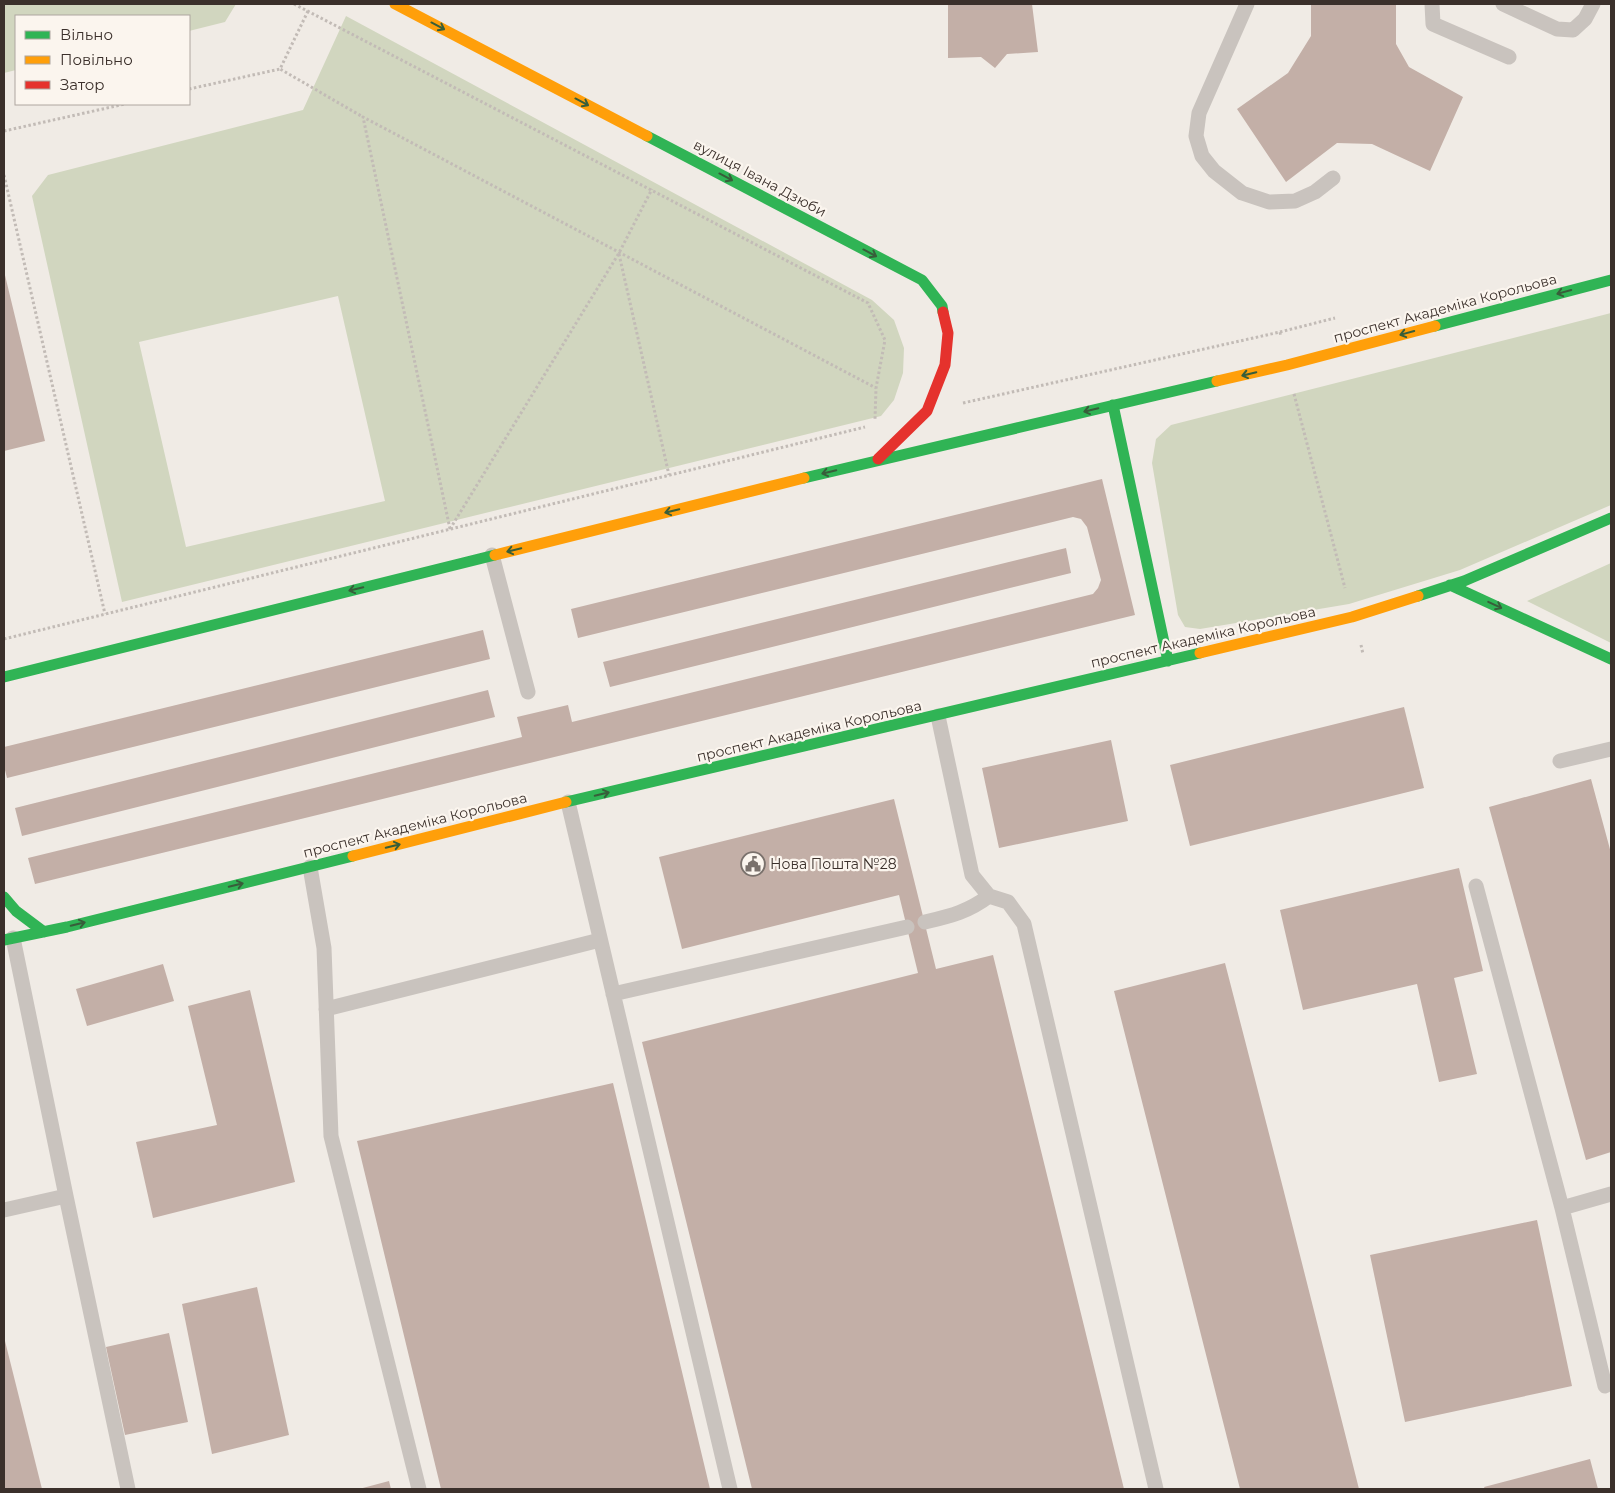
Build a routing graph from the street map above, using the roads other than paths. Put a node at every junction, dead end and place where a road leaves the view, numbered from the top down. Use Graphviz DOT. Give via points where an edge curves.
graph roads {
  1 [pos="395,4"];
  2 [pos="1247,4"];
  3 [pos="1432,4"];
  4 [pos="1503,4"];
  5 [pos="1593,4"];
  6 [pos="1509,57"];
  7 [pos="1333,178"];
  8 [pos="1611,280"];
  9 [pos="1113,405"];
  10 [pos="877,460"];
  11 [pos="1611,518"];
  12 [pos="492,555"];
  13 [pos="1450,585"];
  14 [pos="1611,659"];
  15 [pos="1168,661"];
  16 [pos="4,676"];
  17 [pos="528,692"];
  18 [pos="938,716"];
  19 [pos="1611,749"];
  20 [pos="1560,760"];
  21 [pos="568,802"];
  22 [pos="310,867"];
  23 [pos="1476,886"];
  24 [pos="989,896"];
  25 [pos="4,897"];
  26 [pos="925,922"];
  27 [pos="907,926"];
  28 [pos="44,932"];
  29 [pos="8,939"];
  30 [pos="600,940"];
  31 [pos="613,994"];
  32 [pos="326,1010"];
  33 [pos="1611,1194"];
  34 [pos="66,1196"];
  35 [pos="1562,1208"];
  36 [pos="4,1210"];
  37 [pos="1605,1386"];
  38 [pos="128,1489"];
  39 [pos="419,1489"];
  40 [pos="730,1489"];
  41 [pos="1156,1489"];
  1 -- 10 [label="main road, вулиця Івана Дзюби, one-way" via="922,280 942,306 948,333 945,365 927,411"];
  2 -- 7 [label="lane" via="1199,113 1196,136 1202,156 1214,171 1242,193 1269,202 1295,201 1315,192"];
  3 -- 6 [label="lane" via="1433,24"];
  4 -- 5 [label="lane" via="1557,28 1573,30 1585,19"];
  8 -- 9 [label="main road, проспект Академіка Корольова, one-way" via="1287,365"];
  9 -- 10 [label="main road, проспект Академіка Корольова, one-way"];
  9 -- 15 [label="main road"];
  10 -- 12 [label="main road, проспект Академіка Корольова, one-way"];
  11 -- 13 [label="main road, проспект Академіка Корольова"];
  12 -- 16 [label="main road, проспект Академіка Корольова, one-way"];
  12 -- 17 [label="lane"];
  13 -- 14 [label="main road, one-way"];
  13 -- 15 [label="main road, проспект Академіка Корольова" via="1352,617"];
  15 -- 18 [label="main road, проспект Академіка Корольова"];
  21 -- 18 [label="main road, проспект Академіка Корольова, one-way"];
  18 -- 24 [label="lane" via="972,876"];
  19 -- 20 [label="lane"];
  22 -- 21 [label="main road, проспект Академіка Корольова, one-way"];
  21 -- 30 [label="lane"];
  28 -- 22 [label="main road, проспект Академіка Корольова, one-way"];
  22 -- 32 [label="lane" via="324,948"];
  23 -- 35 [label="lane"];
  24 -- 26 [label="lane" via="960,914"];
  24 -- 41 [label="lane" via="1008,902 1024,924"];
  25 -- 28 [label="main road" via="16,911"];
  27 -- 31 [label="lane"];
  28 -- 29 [label="main road, проспект Академіка Корольова"];
  29 -- 34 [label="lane"];
  30 -- 31 [label="lane"];
  30 -- 32 [label="lane"];
  31 -- 40 [label="lane"];
  32 -- 39 [label="lane" via="331,1136"];
  33 -- 35 [label="lane"];
  34 -- 36 [label="lane"];
  34 -- 38 [label="lane"];
  35 -- 37 [label="lane"];
}
